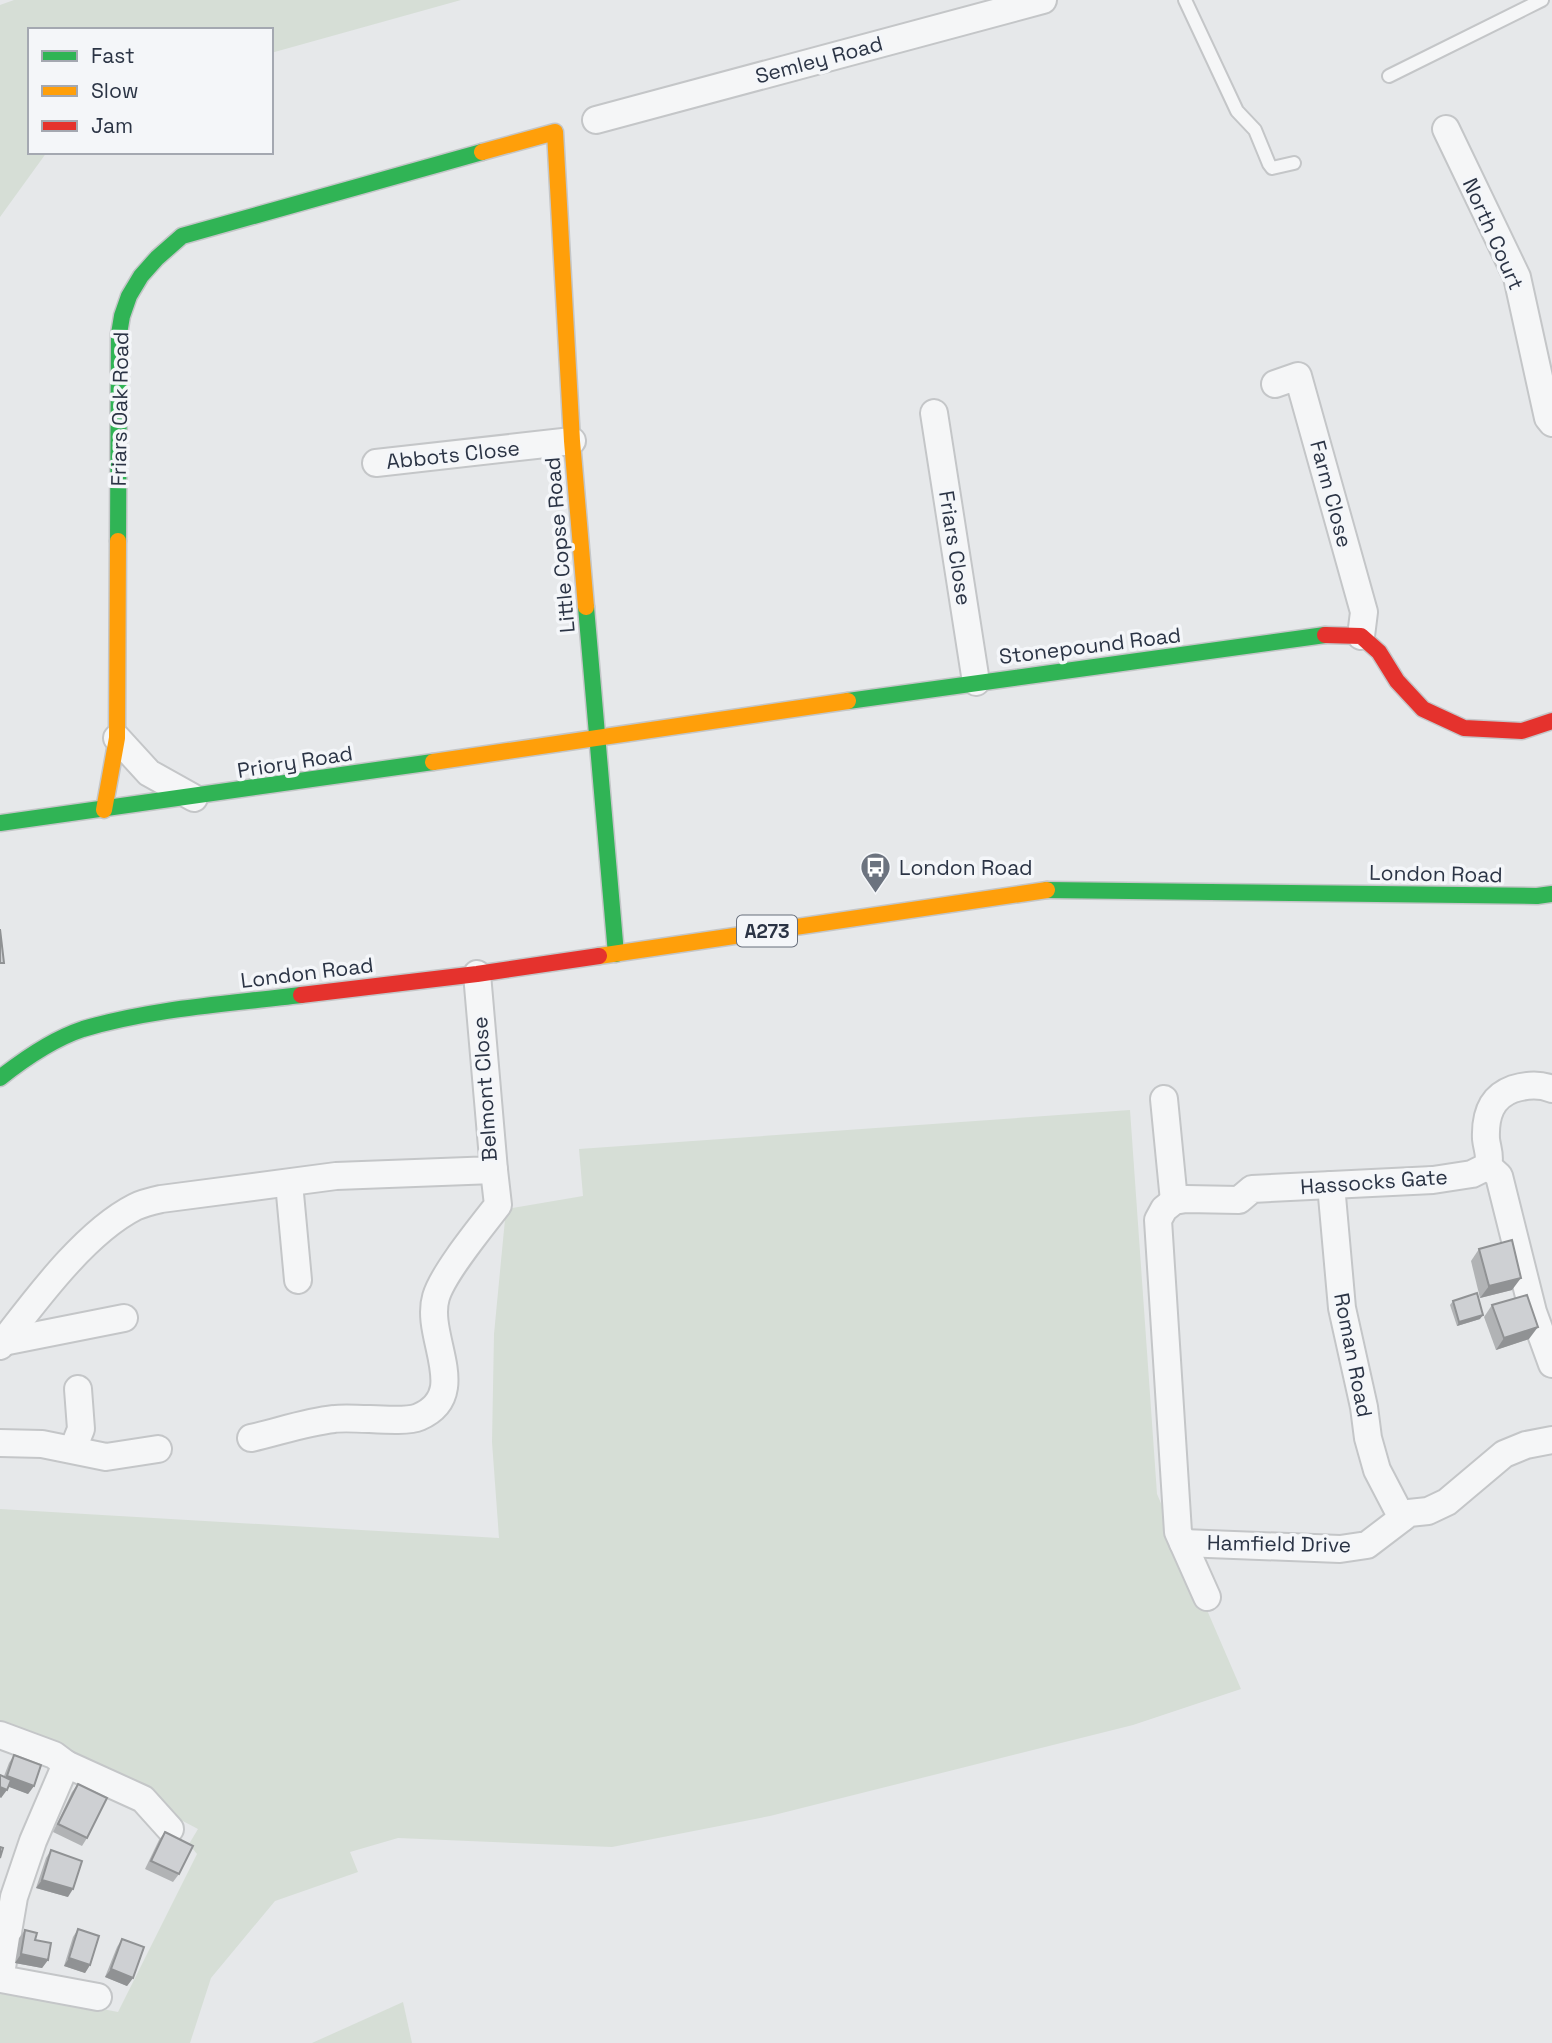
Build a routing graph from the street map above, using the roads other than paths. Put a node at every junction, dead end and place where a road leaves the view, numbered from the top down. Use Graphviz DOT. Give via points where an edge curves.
graph roads {
  1 [pos="1043,0"];
  2 [pos="1185,0"];
  3 [pos="1542,0"];
  4 [pos="1389,76"];
  5 [pos="596,120"];
  6 [pos="1446,130"];
  7 [pos="555,131"];
  8 [pos="1294,163"];
  9 [pos="1275,383"];
  10 [pos="934,414"];
  11 [pos="1552,423"];
  12 [pos="572,441"];
  13 [pos="376,464"];
  14 [pos="1362,636"];
  15 [pos="976,682"];
  16 [pos="1552,721"];
  17 [pos="596,737"];
  18 [pos="117,738"];
  19 [pos="194,798"];
  20 [pos="104,810"];
  21 [pos="0,823"];
  22 [pos="1552,894"];
  23 [pos="616,954"];
  24 [pos="477,974"];
  25 [pos="0,1078"];
  26 [pos="1552,1089"];
  27 [pos="1164,1099"];
  28 [pos="1488,1166"];
  29 [pos="494,1170"];
  30 [pos="289,1183"];
  31 [pos="1331,1185"];
  32 [pos="1174,1201"];
  33 [pos="298,1280"];
  34 [pos="124,1318"];
  35 [pos="2,1344"];
  36 [pos="1552,1364"];
  37 [pos="78,1389"];
  38 [pos="251,1438"];
  39 [pos="1552,1440"];
  40 [pos="0,1443"];
  41 [pos="74,1449"];
  42 [pos="158,1449"];
  43 [pos="1402,1518"];
  44 [pos="1182,1543"];
  45 [pos="1207,1597"];
  46 [pos="0,1735"];
  47 [pos="66,1764"];
  48 [pos="170,1829"];
  49 [pos="0,1979"];
  50 [pos="98,1997"];
  1 -- 5 [label="street, Semley Road"];
  2 -- 8 [label="lane" via="1237,111 1255,130 1269,164 1279,168"];
  3 -- 4 [label="lane"];
  6 -- 11 [label="street, North Court" via="1517,277"];
  7 -- 12 [label="street, Little Copse Road"];
  7 -- 18 [label="street, Friars Oak Road" via="182,236 160,253 141,278 125,304 119,334"];
  9 -- 14 [label="street, Farm Close" via="1298,376 1364,612"];
  10 -- 15 [label="street, Friars Close"];
  12 -- 13 [label="street, Abbots Close"];
  12 -- 17 [label="street, Little Copse Road"];
  14 -- 15 [label="street, Stonepound Road" via="1335,634"];
  14 -- 16 [label="street" via="1423,709 1464,728 1522,732"];
  15 -- 17 [label="street, Stonepound Road"];
  17 -- 19 [label="street, Priory Road"];
  17 -- 23 [label="street, Little Copse Road"];
  18 -- 19 [label="street" via="149,773"];
  18 -- 20 [label="street, Friars Oak Road"];
  19 -- 20 [label="street, Priory Road"];
  20 -- 21 [label="street, Priory Road"];
  22 -- 23 [label="street, London Road / A273" via="1040,890"];
  23 -- 24 [label="street, London Road / A273"];
  24 -- 25 [label="street, London Road / A273" via="155,1013 81,1030 27,1057"];
  24 -- 29 [label="street, Belmont Close"];
  26 -- 28 [label="street" via="1521,1086 1503,1093 1488,1111"];
  27 -- 32 [label="street"];
  28 -- 31 [label="street, Hassocks Gate" via="1472,1174 1433,1180"];
  28 -- 36 [label="street" via="1499,1176 1533,1312"];
  29 -- 30 [label="street, Belmont Close" via="337,1176"];
  29 -- 38 [label="street" via="498,1205 435,1298 445,1388 437,1407 416,1419 334,1419"];
  30 -- 33 [label="street"];
  30 -- 35 [label="street, Belmont Close" via="161,1199 135,1207 72,1257"];
  31 -- 32 [label="street, Hassocks Gate" via="1252,1189 1239,1199"];
  31 -- 43 [label="street, Roman Road" via="1342,1308 1368,1438 1377,1470"];
  32 -- 44 [label="street" via="1158,1220"];
  34 -- 35 [label="street, Belmont Close"];
  37 -- 41 [label="street" via="81,1429"];
  39 -- 43 [label="street, Hamfield Drive" via="1504,1454 1447,1502"];
  40 -- 41 [label="street"];
  41 -- 42 [label="street" via="106,1457"];
  43 -- 44 [label="street, Hamfield Drive" via="1367,1545 1339,1549"];
  44 -- 45 [label="street"];
  46 -- 47 [label="street"];
  47 -- 48 [label="street" via="143,1799"];
  47 -- 49 [label="street" via="15,1897"];
  49 -- 50 [label="street"];
}
